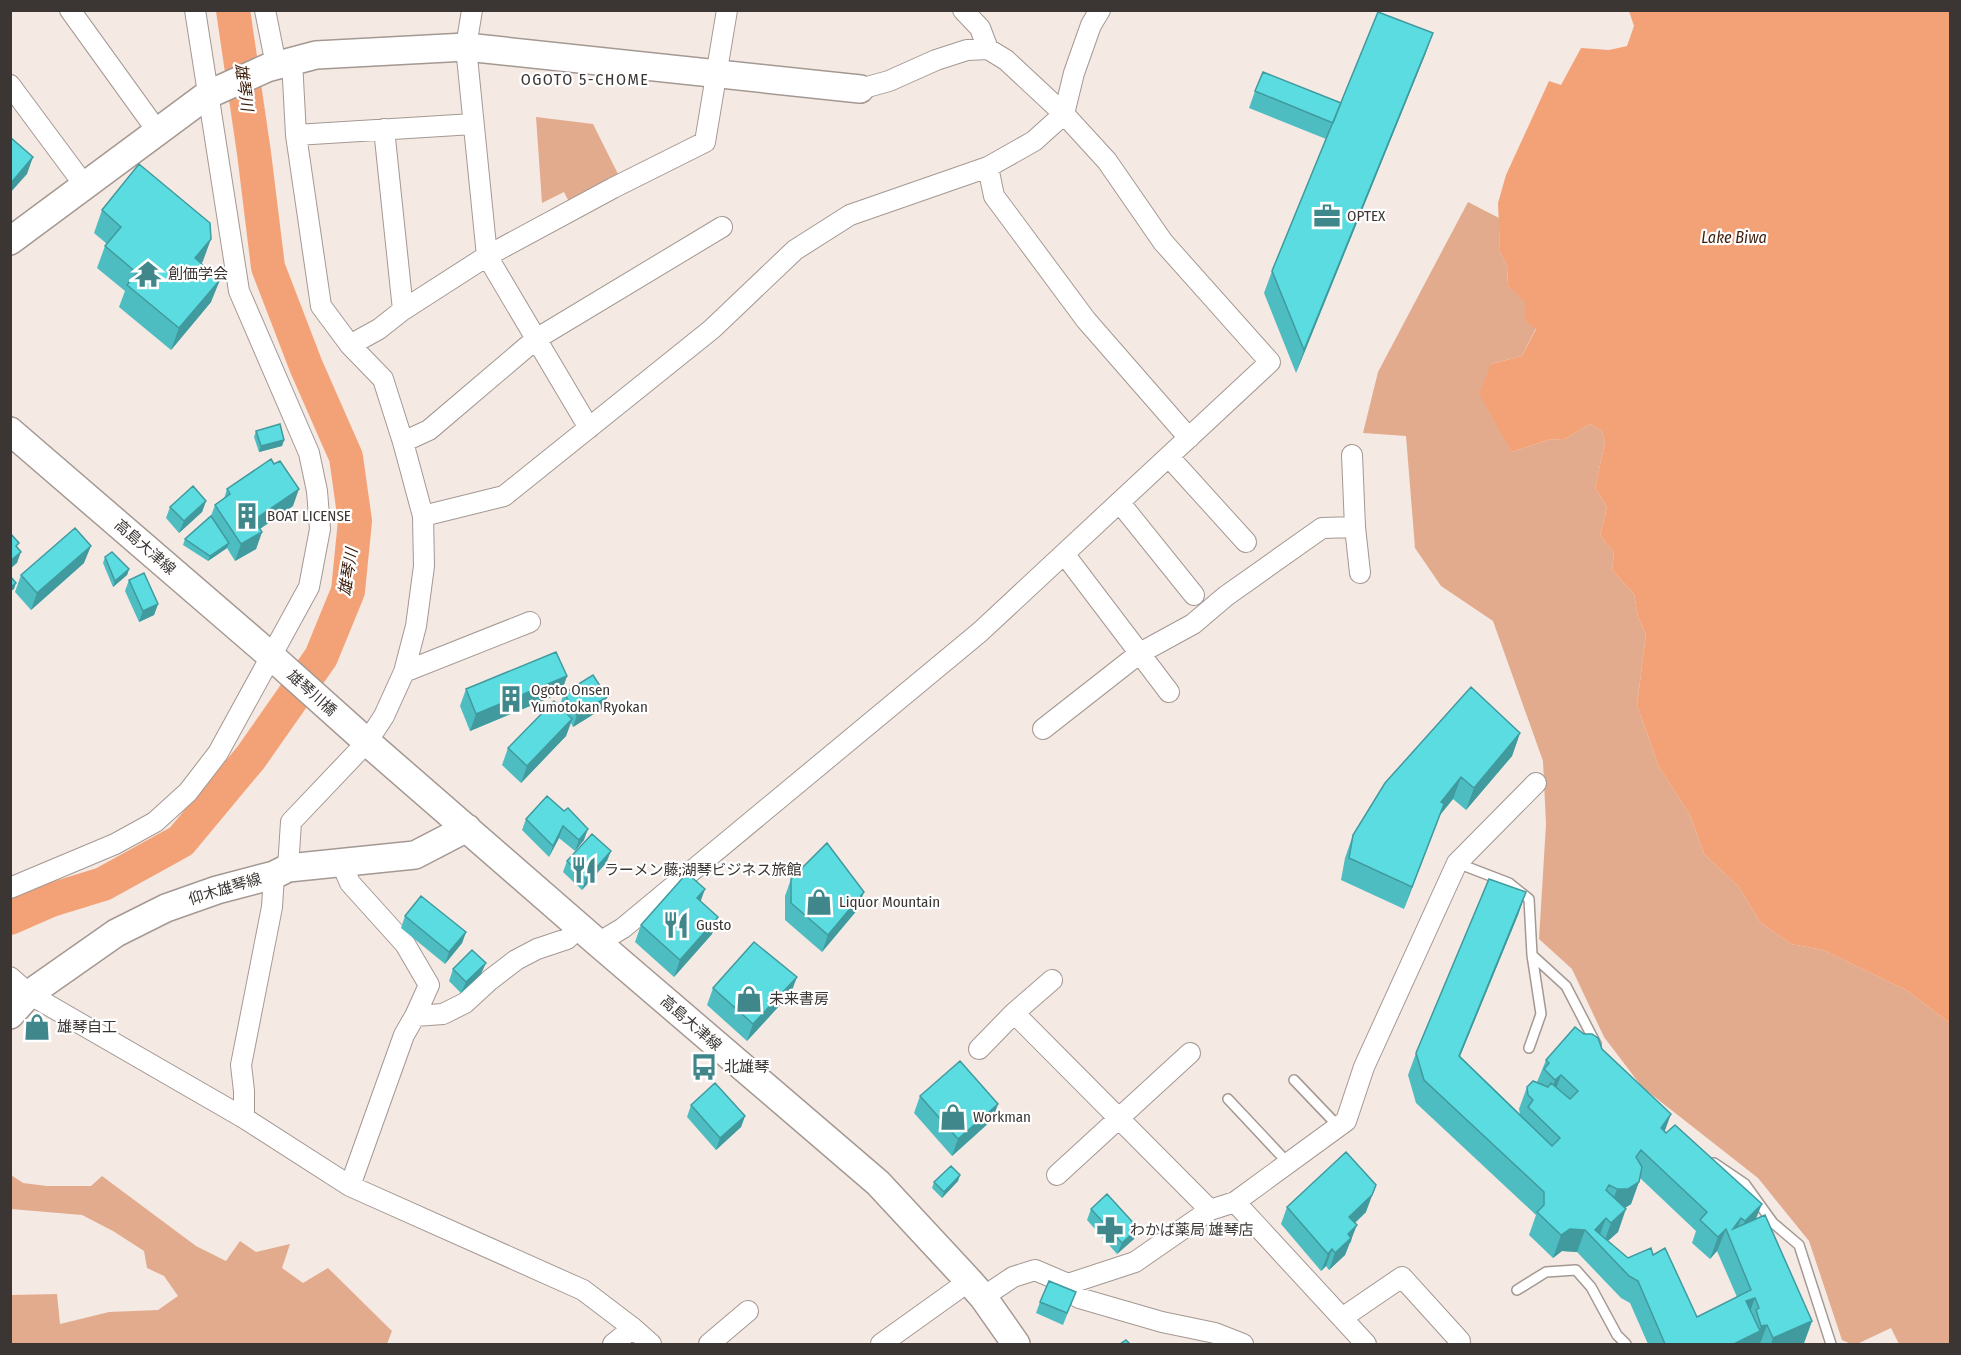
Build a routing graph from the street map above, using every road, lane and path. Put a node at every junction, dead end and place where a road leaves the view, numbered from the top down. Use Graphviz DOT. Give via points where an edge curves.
graph roads {
  1 [pos="70,10"];
  2 [pos="195,10"];
  3 [pos="266,10"];
  4 [pos="472,10"];
  5 [pos="727,10"];
  6 [pos="963,10"];
  7 [pos="1100,10"];
  8 [pos="466,47"];
  9 [pos="988,49"];
  10 [pos="278,65"];
  11 [pos="717,74"];
  12 [pos="10,85"];
  13 [pos="860,89"];
  14 [pos="207,95"];
  15 [pos="1064,114"];
  16 [pos="473,124"];
  17 [pos="384,129"];
  18 [pos="158,132"];
  19 [pos="296,135"];
  20 [pos="988,168"];
  21 [pos="85,186"];
  22 [pos="722,227"];
  23 [pos="10,241"];
  24 [pos="487,256"];
  25 [pos="403,310"];
  26 [pos="536,339"];
  27 [pos="350,345"];
  28 [pos="589,428"];
  29 [pos="10,430"];
  30 [pos="1189,438"];
  31 [pos="404,442"];
  32 [pos="1352,455"];
  33 [pos="1169,457"];
  34 [pos="1120,503"];
  35 [pos="423,516"];
  36 [pos="1355,527"];
  37 [pos="1246,542"];
  38 [pos="1065,555"];
  39 [pos="1360,573"];
  40 [pos="1194,595"];
  41 [pos="530,622"];
  42 [pos="1140,653"];
  43 [pos="276,660"];
  44 [pos="404,672"];
  45 [pos="1169,692"];
  46 [pos="344,722"];
  47 [pos="1043,729"];
  48 [pos="367,742"];
  49 [pos="1536,783"];
  50 [pos="467,828"];
  51 [pos="341,862"];
  52 [pos="1457,862"];
  53 [pos="281,871"];
  54 [pos="10,888"];
  55 [pos="589,935"];
  56 [pos="1532,955"];
  57 [pos="1052,980"];
  58 [pos="20,986"];
  59 [pos="1014,1013"];
  60 [pos="10,1016"];
  61 [pos="415,1016"];
  62 [pos="1529,1048"];
  63 [pos="979,1049"];
  64 [pos="1190,1053"];
  65 [pos="1602,1054"];
  66 [pos="1294,1080"];
  67 [pos="1228,1098"];
  68 [pos="243,1118"];
  69 [pos="1118,1119"];
  70 [pos="1338,1126"];
  71 [pos="1706,1158"];
  72 [pos="1288,1162"];
  73 [pos="1057,1175"];
  74 [pos="350,1186"];
  75 [pos="1235,1202"];
  76 [pos="1210,1210"];
  77 [pos="1068,1284"];
  78 [pos="976,1289"];
  79 [pos="1517,1290"];
  80 [pos="748,1311"];
  81 [pos="1342,1318"];
  82 [pos="633,1328"];
  83 [pos="1460,1341"];
  84 [pos="613,1344"];
  85 [pos="651,1344"];
  86 [pos="709,1344"];
  87 [pos="880,1344"];
  88 [pos="1016,1344"];
  89 [pos="1243,1344"];
  90 [pos="1366,1344"];
  91 [pos="1626,1344"];
  92 [pos="1831,1344"];
  1 -- 18 [label="street"];
  2 -- 14 [label="street"];
  3 -- 10 [label="street"];
  4 -- 8 [label="street"];
  5 -- 11 [label="street"];
  6 -- 9 [label="street" via="981,28"];
  7 -- 15 [label="street" via="1074,73"];
  8 -- 10 [label="main road" via="316,55"];
  8 -- 11 [label="main road"];
  8 -- 16 [label="street"];
  9 -- 13 [label="street" via="967,50"];
  9 -- 15 [label="street" via="1006,60"];
  10 -- 14 [label="main road"];
  10 -- 19 [label="street"];
  11 -- 13 [label="main road"];
  11 -- 24 [label="street" via="705,142"];
  12 -- 21 [label="street"];
  14 -- 18 [label="main road"];
  14 -- 43 [label="street" via="239,291 309,453 317,491 320,529 309,587"];
  15 -- 20 [label="street" via="1034,141"];
  15 -- 30 [label="street" via="1107,161 1163,242 1270,362"];
  16 -- 17 [label="street"];
  16 -- 24 [label="street"];
  17 -- 19 [label="street"];
  17 -- 25 [label="street"];
  18 -- 21 [label="main road"];
  19 -- 27 [label="street" via="321,306"];
  20 -- 28 [label="street" via="850,215 795,250 712,329"];
  20 -- 30 [label="street" via="994,196 1079,310"];
  21 -- 23 [label="main road"];
  22 -- 26 [label="street"];
  24 -- 25 [label="street"];
  24 -- 26 [label="street"];
  25 -- 27 [label="street"];
  26 -- 28 [label="street"];
  26 -- 31 [label="street" via="429,430"];
  27 -- 31 [label="street" via="383,379"];
  28 -- 35 [label="street" via="504,496"];
  29 -- 43 [label="main road, 高島大津線"];
  30 -- 33 [label="street"];
  31 -- 35 [label="street"];
  32 -- 36 [label="street"];
  33 -- 34 [label="street"];
  33 -- 37 [label="street"];
  34 -- 38 [label="street"];
  34 -- 40 [label="street"];
  35 -- 44 [label="street" via="424,566 416,626"];
  36 -- 39 [label="street"];
  36 -- 42 [label="street" via="1322,528 1193,624"];
  38 -- 42 [label="street"];
  38 -- 55 [label="street" via="962,647 623,928"];
  41 -- 44 [label="street"];
  42 -- 45 [label="street"];
  42 -- 47 [label="street"];
  43 -- 46 [label="main road, 雄琴川橋"];
  43 -- 54 [label="street" via="218,753 188,792 155,822 116,844"];
  44 -- 48 [label="street"];
  46 -- 48 [label="main road, 高島大津線"];
  48 -- 50 [label="main road, 高島大津線"];
  48 -- 53 [label="street" via="291,822"];
  49 -- 52 [label="street"];
  50 -- 51 [label="main road, 仰木雄琴線" via="415,855"];
  50 -- 55 [label="main road, 高島大津線"];
  51 -- 53 [label="main road, 仰木雄琴線"];
  51 -- 61 [label="street" via="351,883 405,944 429,985"];
  52 -- 56 [label="lane" via="1509,883 1529,899"];
  52 -- 70 [label="street" via="1364,1066 1346,1120"];
  53 -- 58 [label="main road, 仰木雄琴線" via="165,908"];
  53 -- 68 [label="street" via="241,1065"];
  55 -- 61 [label="street" via="537,949 516,960 465,1003 443,1014"];
  55 -- 78 [label="main road, 高島大津線" via="878,1183"];
  56 -- 62 [label="lane" via="1541,1014"];
  56 -- 65 [label="lane" via="1566,986"];
  57 -- 59 [label="street"];
  58 -- 60 [label="main road, 仰木雄琴線"];
  58 -- 68 [label="street"];
  59 -- 63 [label="street"];
  59 -- 69 [label="street"];
  61 -- 74 [label="street" via="404,1035"];
  64 -- 69 [label="street"];
  66 -- 70 [label="lane"];
  67 -- 72 [label="lane"];
  68 -- 74 [label="street"];
  69 -- 73 [label="street"];
  69 -- 76 [label="street"];
  70 -- 72 [label="street"];
  71 -- 92 [label="lane" via="1744,1184 1773,1223 1799,1245"];
  72 -- 75 [label="street"];
  74 -- 82 [label="street" via="583,1290"];
  75 -- 76 [label="street"];
  75 -- 81 [label="street"];
  76 -- 77 [label="street" via="1135,1262"];
  77 -- 78 [label="street" via="1035,1270"];
  77 -- 89 [label="street" via="1079,1298 1215,1333"];
  78 -- 87 [label="street"];
  78 -- 88 [label="main road, 高島大津線"];
  79 -- 91 [label="lane" via="1546,1272 1576,1270"];
  80 -- 86 [label="street"];
  81 -- 83 [label="street" via="1402,1277"];
  81 -- 90 [label="street"];
  82 -- 84 [label="street"];
  82 -- 85 [label="street"];
}
